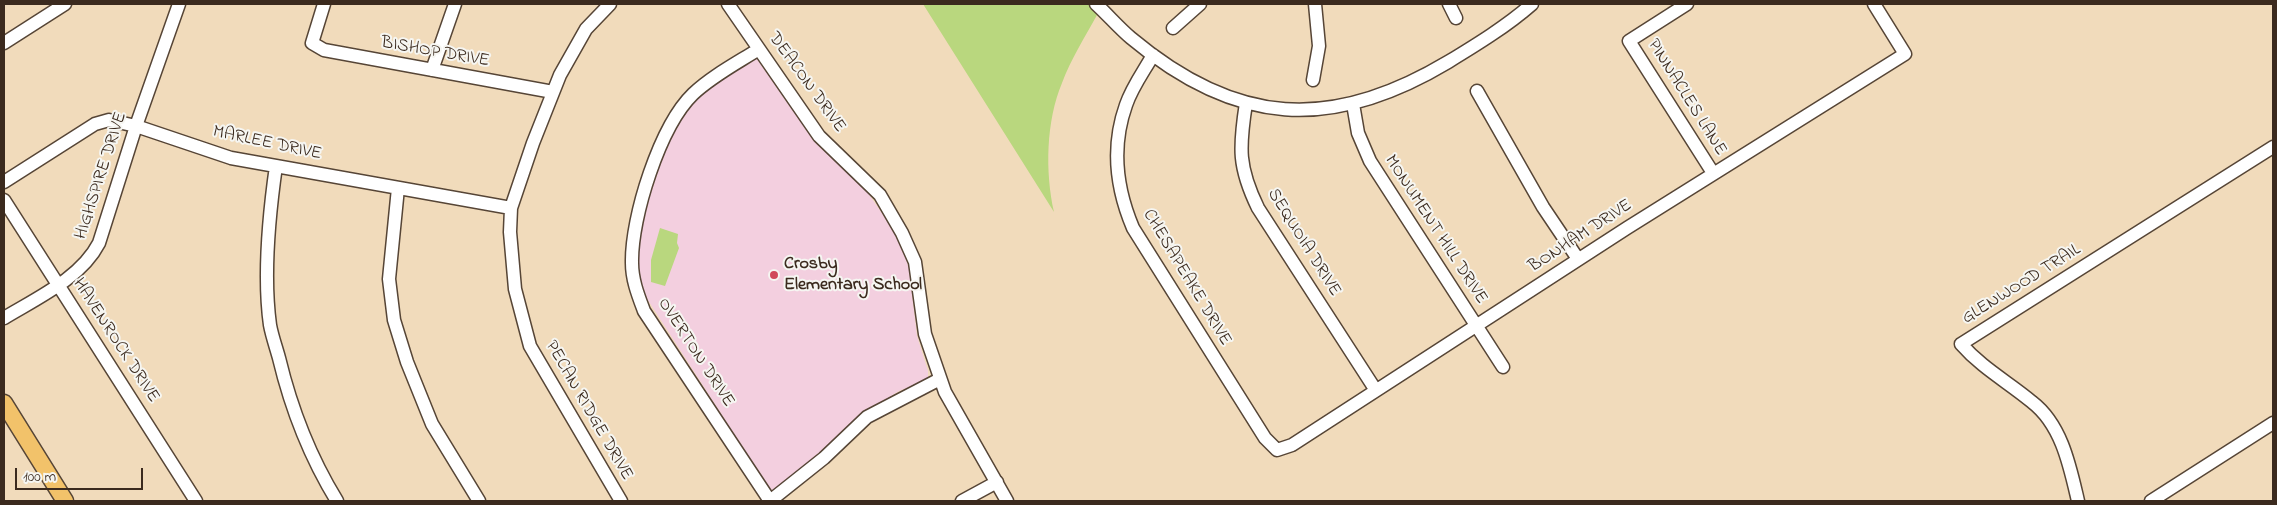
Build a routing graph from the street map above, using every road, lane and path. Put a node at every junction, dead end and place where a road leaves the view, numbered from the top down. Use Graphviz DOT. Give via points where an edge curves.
graph roads {
  1 [pos="65,4"];
  2 [pos="179,4"];
  3 [pos="324,4"];
  4 [pos="455,4"];
  5 [pos="610,4"];
  6 [pos="728,4"];
  7 [pos="1096,4"];
  8 [pos="1200,4"];
  9 [pos="1316,4"];
  10 [pos="1449,4"];
  11 [pos="1532,4"];
  12 [pos="1687,4"];
  13 [pos="1874,4"];
  14 [pos="1456,18"];
  15 [pos="1173,28"];
  16 [pos="4,43"];
  17 [pos="759,49"];
  18 [pos="1153,55"];
  19 [pos="432,70"];
  20 [pos="1314,80"];
  21 [pos="1477,91"];
  22 [pos="553,92"];
  23 [pos="1246,103"];
  24 [pos="1353,104"];
  25 [pos="136,126"];
  26 [pos="2273,147"];
  27 [pos="276,166"];
  28 [pos="1714,173"];
  29 [pos="4,182"];
  30 [pos="398,188"];
  31 [pos="4,200"];
  32 [pos="511,208"];
  33 [pos="1578,259"];
  34 [pos="58,285"];
  35 [pos="4,318"];
  36 [pos="1476,326"];
  37 [pos="1504,366"];
  38 [pos="940,379"];
  39 [pos="1375,389"];
  40 [pos="4,403"];
  41 [pos="2273,423"];
  42 [pos="1278,450"];
  43 [pos="996,482"];
  44 [pos="65,501"];
  45 [pos="196,501"];
  46 [pos="337,501"];
  47 [pos="480,501"];
  48 [pos="621,501"];
  49 [pos="770,501"];
  50 [pos="962,501"];
  51 [pos="1008,501"];
  52 [pos="2078,501"];
  53 [pos="2152,501"];
  1 -- 16 [label="street"];
  2 -- 25 [label="street, HIGHSPIRE DRIVE"];
  3 -- 19 [label="street, BISHOP DRIVE" via="312,43 324,50"];
  4 -- 19 [label="street"];
  5 -- 22 [label="street, PECAN RIDGE DRIVE" via="586,29"];
  6 -- 17 [label="street, DEACON DRIVE"];
  7 -- 18 [label="street" via="1130,38"];
  8 -- 15 [label="street"];
  9 -- 20 [label="street" via="1319,46"];
  10 -- 14 [label="street"];
  11 -- 24 [label="street" via="1434,70 1401,88"];
  12 -- 28 [label="street, PINNACLES LANE" via="1629,40"];
  13 -- 28 [label="street, BONHAM DRIVE" via="1905,54"];
  17 -- 38 [label="street, DEACON DRIVE" via="819,136 880,195 902,233 915,262 925,334"];
  17 -- 49 [label="street, OVERTON DRIVE" via="693,94 669,127 643,195 633,236 632,264 635,286 644,310"];
  18 -- 23 [label="street" via="1206,88"];
  18 -- 42 [label="street, CHESAPEAKE DRIVE" via="1126,105 1119,131 1117,179 1123,204 1143,245 1265,438"];
  19 -- 22 [label="street, BISHOP DRIVE"];
  21 -- 33 [label="street" via="1542,207"];
  22 -- 32 [label="street, PECAN RIDGE DRIVE"];
  23 -- 24 [label="street" via="1301,110"];
  23 -- 39 [label="street, SEQUOIA DRIVE" via="1240,154 1249,189 1258,208"];
  24 -- 36 [label="street, MONUMENT HILL DRIVE" via="1358,133 1370,161"];
  25 -- 27 [label="street, MARLEE DRIVE" via="231,158"];
  25 -- 29 [label="street, MARLEE DRIVE" via="109,120 95,124"];
  25 -- 34 [label="street, HIGHSPIRE DRIVE" via="100,243 87,262"];
  26 -- 52 [label="street, GLENWOOD TRAIL" via="1961,344 1974,360 2033,402 2046,416 2069,461"];
  27 -- 30 [label="street, MARLEE DRIVE"];
  27 -- 46 [label="street" via="270,210 270,325 288,392 319,473"];
  28 -- 33 [label="street, BONHAM DRIVE"];
  30 -- 32 [label="street, MARLEE DRIVE"];
  30 -- 47 [label="street" via="389,278 394,320 432,424"];
  31 -- 34 [label="street, HAVENROCK DRIVE"];
  32 -- 48 [label="street, PECAN RIDGE DRIVE" via="515,289 530,346"];
  33 -- 36 [label="street, BONHAM DRIVE"];
  34 -- 35 [label="street, HIGHSPIRE DRIVE"];
  34 -- 45 [label="street, HAVENROCK DRIVE"];
  36 -- 37 [label="street, MONUMENT HILL DRIVE"];
  36 -- 39 [label="street, BONHAM DRIVE"];
  38 -- 43 [label="street, DEACON DRIVE" via="944,392"];
  38 -- 49 [label="street" via="868,417"];
  39 -- 42 [label="street, BONHAM DRIVE" via="1292,445"];
  40 -- 44 [label="main road"];
  41 -- 53 [label="street"];
  43 -- 50 [label="street"];
  43 -- 51 [label="street, DEACON DRIVE"];
}
